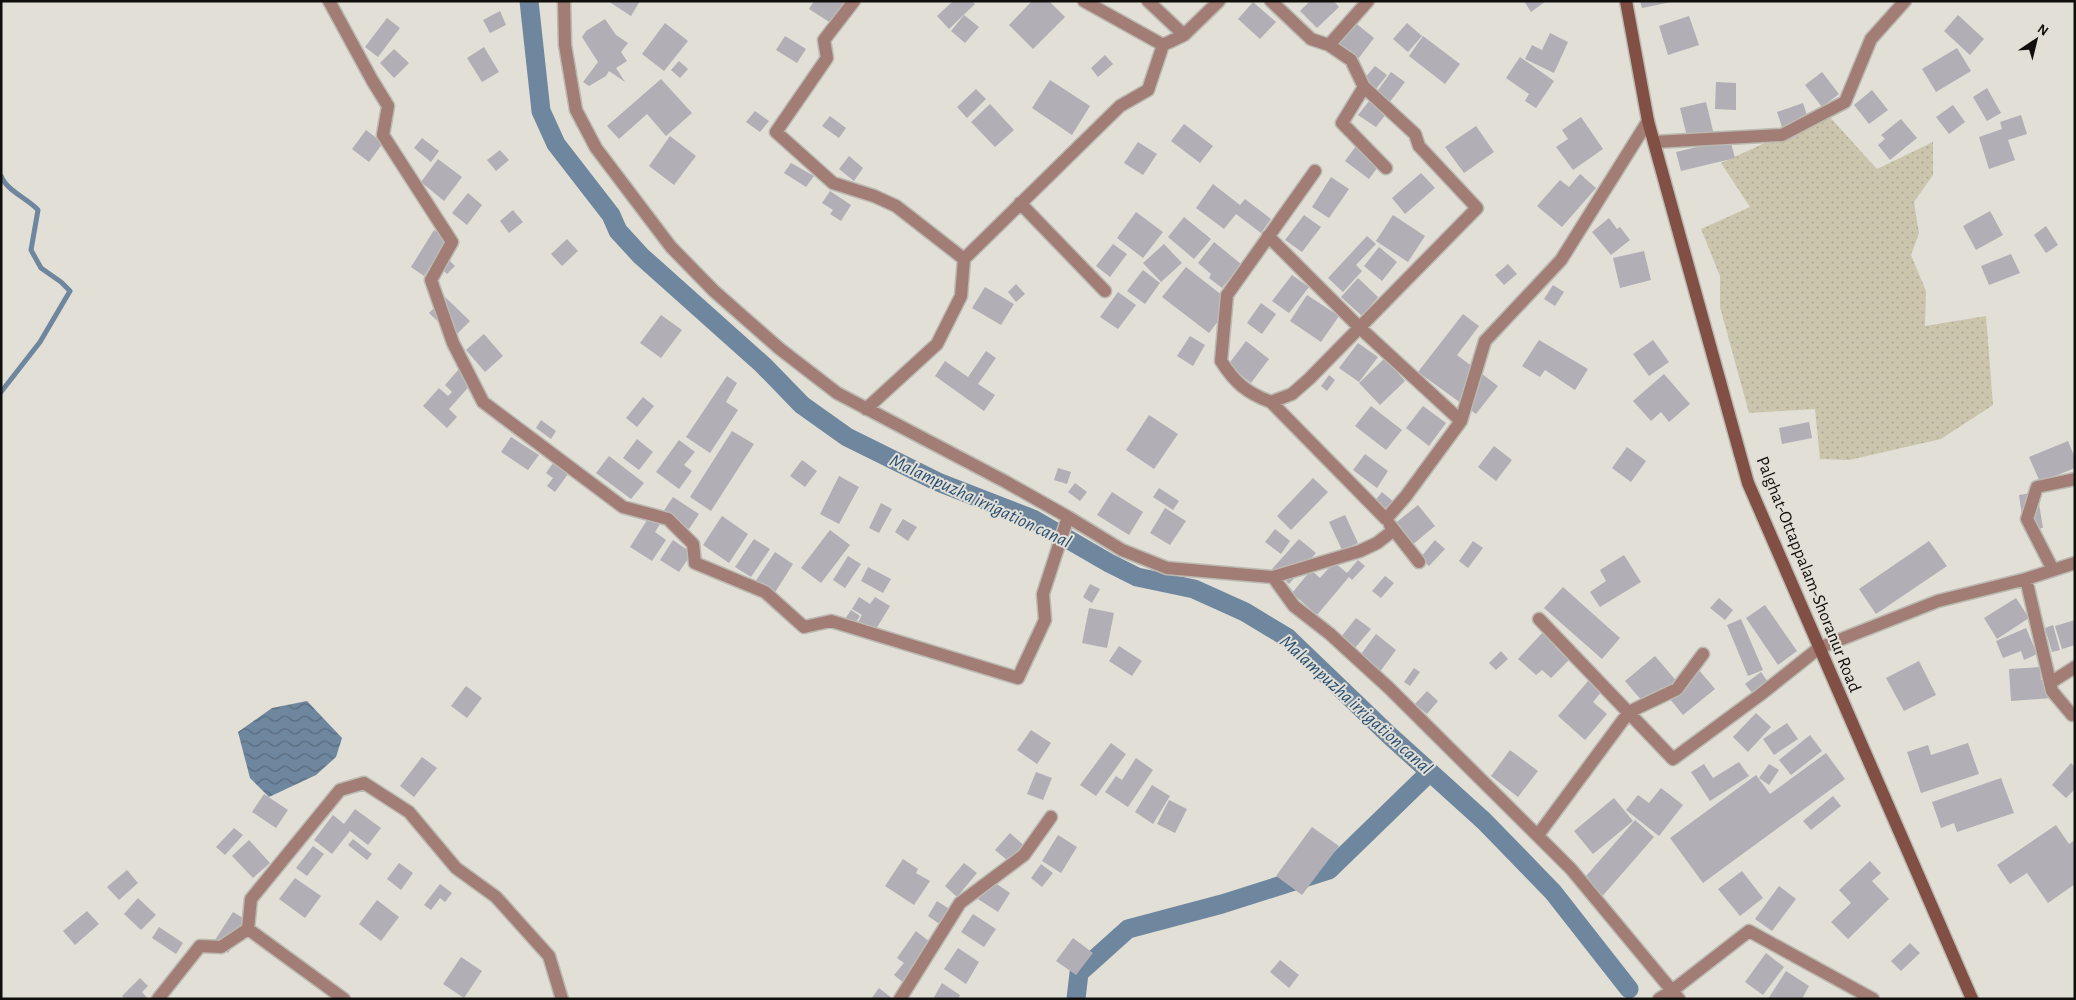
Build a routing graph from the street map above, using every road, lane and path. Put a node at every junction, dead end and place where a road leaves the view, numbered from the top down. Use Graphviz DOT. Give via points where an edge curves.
graph roads {
  1 [pos="329,1"];
  2 [pos="564,1"];
  3 [pos="854,1"];
  4 [pos="1084,1"];
  5 [pos="1148,1"];
  6 [pos="1219,1"];
  7 [pos="1271,1"];
  8 [pos="1368,1"];
  9 [pos="1626,1"];
  10 [pos="1905,1"];
  11 [pos="1184,35"];
  12 [pos="1163,45"];
  13 [pos="1328,45"];
  14 [pos="1364,87"];
  15 [pos="1648,121"];
  16 [pos="1654,142"];
  17 [pos="1386,168"];
  18 [pos="1315,171"];
  19 [pos="1020,203"];
  20 [pos="1268,236"];
  21 [pos="964,259"];
  22 [pos="1105,291"];
  23 [pos="1359,327"];
  24 [pos="1271,402"];
  25 [pos="866,409"];
  26 [pos="1461,421"];
  27 [pos="2075,479"];
  28 [pos="1068,517"];
  29 [pos="1386,519"];
  30 [pos="1394,530"];
  31 [pos="1419,562"];
  32 [pos="2075,563"];
  33 [pos="2053,570"];
  34 [pos="1273,576"];
  35 [pos="2026,579"];
  36 [pos="1539,618"];
  37 [pos="1819,648"];
  38 [pos="1703,654"];
  39 [pos="2075,667"];
  40 [pos="2050,683"];
  41 [pos="1629,712"];
  42 [pos="2072,715"];
  43 [pos="1051,817"];
  44 [pos="1538,835"];
  45 [pos="248,929"];
  46 [pos="1676,995"];
  47 [pos="158,999"];
  48 [pos="344,999"];
  49 [pos="562,999"];
  50 [pos="900,999"];
  51 [pos="1659,999"];
  52 [pos="1873,999"];
  53 [pos="1972,999"];
  1 -- 28 [label="street" via="388,106 383,135 452,242 431,280 453,343 483,402 623,507 668,519 693,544 695,563 765,592 804,627 831,621 1018,678 1045,620 1044,594"];
  2 -- 25 [label="street" via="565,45 576,110 596,148 672,247 714,291 780,349 838,393"];
  3 -- 21 [label="street" via="824,40 827,58 776,132 833,183 896,206"];
  4 -- 12 [label="street"];
  5 -- 11 [label="street"];
  6 -- 11 [label="street"];
  7 -- 13 [label="street" via="1311,39"];
  8 -- 13 [label="street"];
  9 -- 15 [label="main road, Palghat-Ottappalam-Shoranur Road"];
  10 -- 16 [label="street" via="1871,39 1844,102 1782,134"];
  11 -- 12 [label="street"];
  12 -- 19 [label="street" via="1148,90 1120,106"];
  13 -- 14 [label="street" via="1350,60"];
  14 -- 17 [label="street" via="1342,123"];
  14 -- 23 [label="street" via="1415,134 1419,146 1477,208"];
  15 -- 16 [label="main road, Palghat-Ottappalam-Shoranur Road"];
  15 -- 26 [label="street" via="1560,260 1485,341"];
  16 -- 37 [label="main road, Palghat-Ottappalam-Shoranur Road" via="1748,484"];
  18 -- 20 [label="street"];
  19 -- 21 [label="street"];
  19 -- 22 [label="street"];
  20 -- 23 [label="street"];
  20 -- 24 [label="street" via="1227,295 1221,361 1237,383 1252,395"];
  21 -- 25 [label="street" via="961,296 937,344"];
  23 -- 24 [label="street" via="1292,394"];
  23 -- 26 [label="street"];
  24 -- 29 [label="street"];
  25 -- 28 [label="street"];
  26 -- 29 [label="street"];
  27 -- 33 [label="street" via="2037,487 2027,519"];
  28 -- 34 [label="street" via="1122,550 1167,568"];
  29 -- 30 [label="street"];
  30 -- 31 [label="street"];
  30 -- 34 [label="street" via="1360,551"];
  32 -- 33 [label="street"];
  33 -- 35 [label="street"];
  34 -- 44 [label="street" via="1294,606 1382,682"];
  35 -- 37 [label="street" via="1938,601"];
  35 -- 40 [label="street"];
  36 -- 41 [label="street"];
  37 -- 41 [label="street" via="1673,759"];
  37 -- 53 [label="main road, Palghat-Ottappalam-Shoranur Road"];
  38 -- 41 [label="street" via="1677,689"];
  39 -- 40 [label="street"];
  40 -- 42 [label="street" via="2052,691"];
  41 -- 44 [label="street"];
  43 -- 50 [label="street" via="1024,855 960,903"];
  44 -- 46 [label="street" via="1571,869"];
  45 -- 47 [label="street" via="221,948 200,946"];
  45 -- 48 [label="street"];
  45 -- 49 [label="street" via="251,899 340,790 364,783 410,812 456,868 496,897 549,956"];
  46 -- 51 [label="street"];
  46 -- 52 [label="street" via="1749,931"];
}
